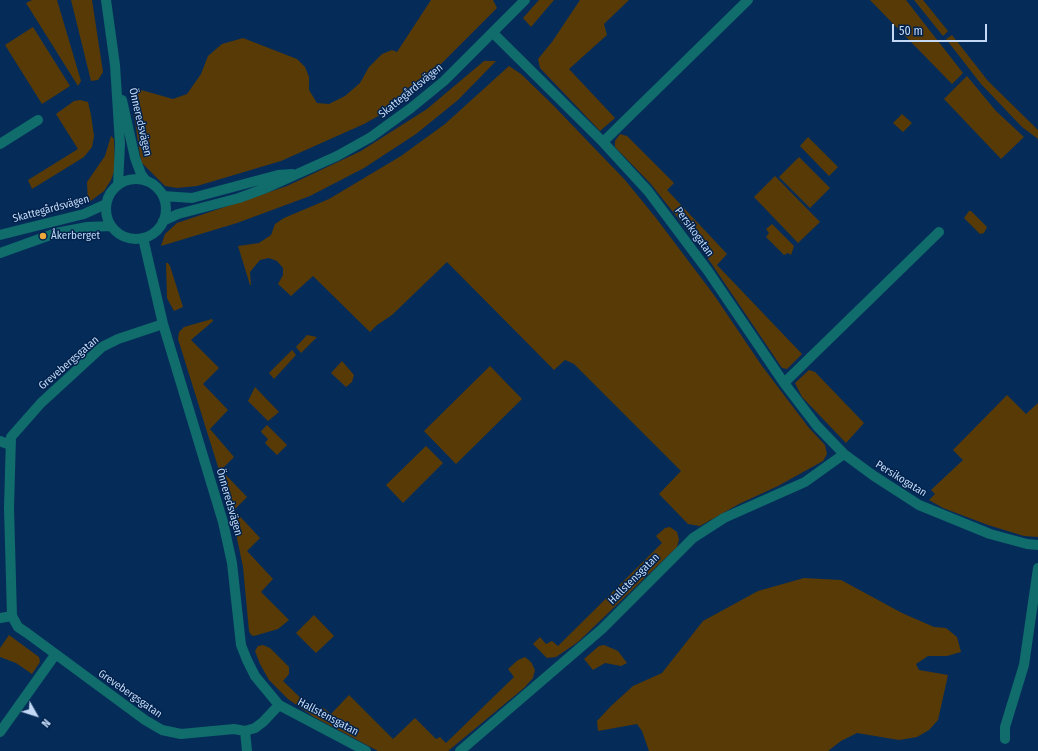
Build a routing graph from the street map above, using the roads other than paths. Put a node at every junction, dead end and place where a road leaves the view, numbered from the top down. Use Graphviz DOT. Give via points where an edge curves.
graph roads {
  1 [pos="106,0"];
  2 [pos="525,0"];
  3 [pos="748,0"];
  4 [pos="493,33"];
  5 [pos="115,65"];
  6 [pos="38,120"];
  7 [pos="603,142"];
  8 [pos="0,144"];
  9 [pos="294,174"];
  10 [pos="146,181"];
  11 [pos="118,185"];
  12 [pos="163,196"];
  13 [pos="106,204"];
  14 [pos="163,221"];
  15 [pos="111,226"];
  16 [pos="939,232"];
  17 [pos="0,235"];
  18 [pos="143,238"];
  19 [pos="0,253"];
  20 [pos="163,324"];
  21 [pos="784,383"];
  22 [pos="0,441"];
  23 [pos="10,445"];
  24 [pos="844,454"];
  25 [pos="1038,545"];
  26 [pos="1038,568"];
  27 [pos="12,616"];
  28 [pos="0,618"];
  29 [pos="55,654"];
  30 [pos="279,704"];
  31 [pos="245,731"];
  32 [pos="0,732"];
  33 [pos="1005,739"];
  34 [pos="248,751"];
  35 [pos="366,751"];
  36 [pos="460,751"];
  1 -- 5 [label="street, Önneredsvägen"];
  2 -- 4 [label="street, Skattegårdsvägen"];
  3 -- 7 [label="street"];
  4 -- 7 [label="street, Persikogatan"];
  4 -- 9 [label="street, Skattegårdsvägen" via="444,81 388,126 346,151"];
  5 -- 10 [label="street, Önneredsvägen" via="135,158"];
  5 -- 11 [label="street, Önneredsvägen" via="120,144"];
  6 -- 8 [label="street"];
  7 -- 21 [label="street, Persikogatan" via="667,215"];
  9 -- 12 [label="street, Skattegårdsvägen" via="278,175 192,198"];
  9 -- 14 [label="street, Skattegårdsvägen" via="239,198 178,214"];
  10 -- 11 [label="street" via="132,179"];
  10 -- 12 [label="street"];
  11 -- 13 [label="street, Skattegårdsvägen"];
  12 -- 14 [label="street" via="166,208"];
  13 -- 15 [label="street, Skattegårdsvägen" via="106,214"];
  13 -- 17 [label="street, Skattegårdsvägen" via="84,214"];
  14 -- 18 [label="street, Skattegårdsvägen" via="155,232"];
  15 -- 18 [label="street" via="116,232 128,238"];
  15 -- 19 [label="street" via="87,227 56,233"];
  16 -- 21 [label="street"];
  18 -- 20 [label="street, Önneredsvägen"];
  20 -- 23 [label="street, Grevebergsgatan" via="102,347 41,403 19,427"];
  20 -- 30 [label="street, Önneredsvägen" via="223,522 232,563 241,645 246,660 256,676"];
  21 -- 24 [label="street, Persikogatan" via="817,426"];
  22 -- 23 [label="street"];
  23 -- 27 [label="street, Grevebergsgatan"];
  24 -- 25 [label="street, Persikogatan" via="919,505 990,534"];
  24 -- 36 [label="street, Hallstensgatan" via="805,482 724,518 693,538 602,629"];
  26 -- 33 [label="street" via="1024,665 1005,727"];
  27 -- 28 [label="street"];
  27 -- 29 [label="street, Grevebergsgatan" via="18,627"];
  29 -- 31 [label="street, Grevebergsgatan" via="148,723 162,730 181,734 234,728"];
  29 -- 32 [label="street"];
  30 -- 31 [label="street" via="263,722"];
  30 -- 35 [label="street, Hallstensgatan"];
  31 -- 34 [label="street"];
}
